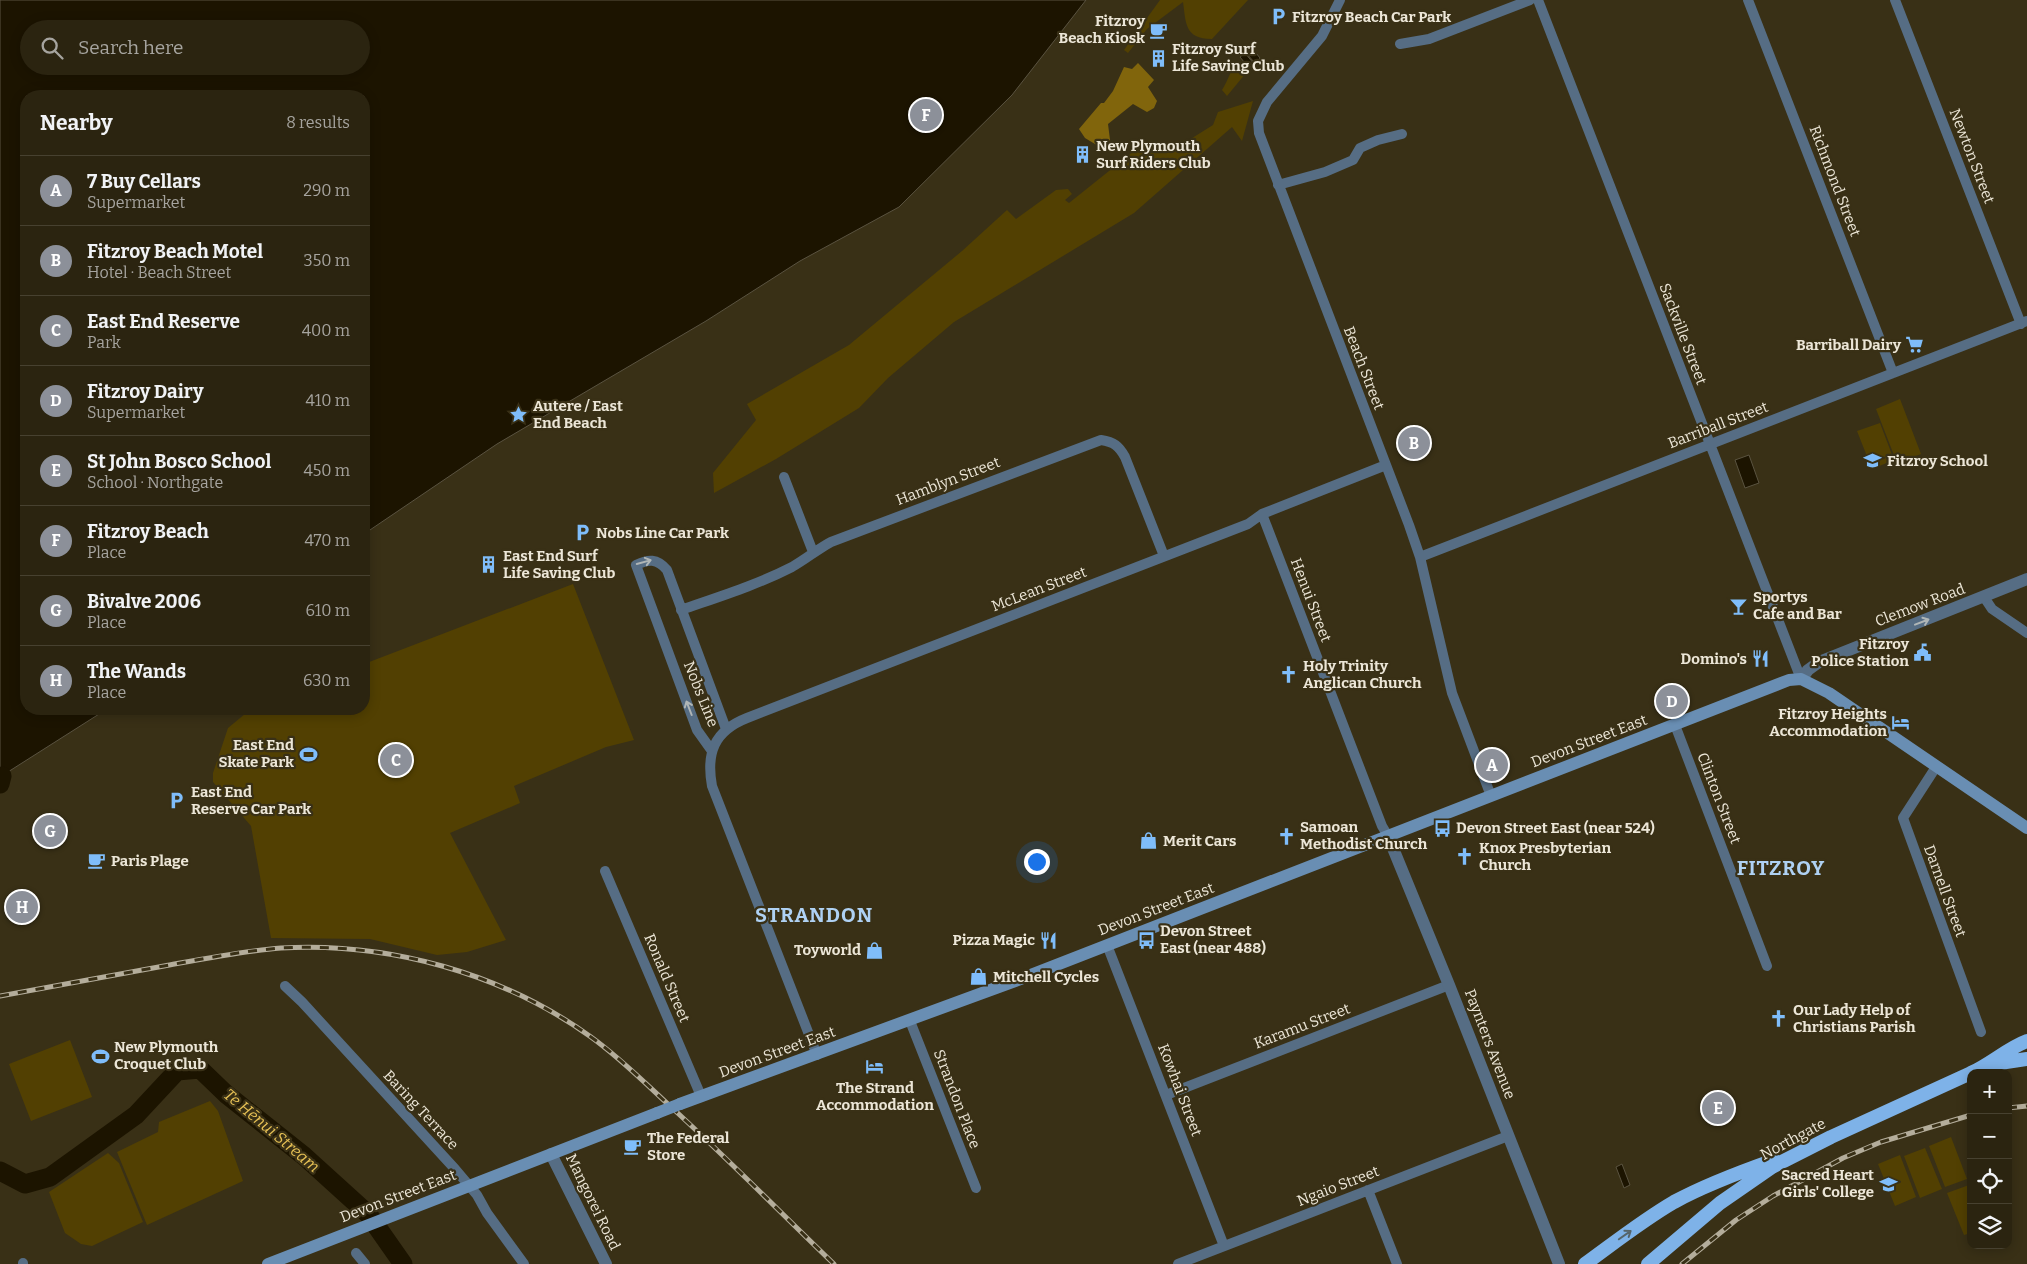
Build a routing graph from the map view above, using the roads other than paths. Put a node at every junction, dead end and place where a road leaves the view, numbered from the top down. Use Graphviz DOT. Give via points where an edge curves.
graph roads {
  1 [pos="1340,0"];
  2 [pos="1530,0"];
  3 [pos="1538,0"];
  4 [pos="1748,0"];
  5 [pos="1895,0"];
  6 [pos="1400,44"];
  7 [pos="1402,134"];
  8 [pos="1278,185"];
  9 [pos="2024,322"];
  10 [pos="1893,373"];
  11 [pos="1710,445"];
  12 [pos="1386,465"];
  13 [pos="784,477"];
  14 [pos="1262,514"];
  15 [pos="813,552"];
  16 [pos="1164,556"];
  17 [pos="1420,557"];
  18 [pos="2027,579"];
  19 [pos="1984,598"];
  20 [pos="681,610"];
  21 [pos="2027,633"];
  22 [pos="1801,679"];
  23 [pos="1675,725"];
  24 [pos="726,730"];
  25 [pos="712,751"];
  26 [pos="1936,766"];
  27 [pos="1491,796"];
  28 [pos="2027,828"];
  29 [pos="1388,836"];
  30 [pos="605,871"];
  31 [pos="1107,945"];
  32 [pos="1767,966"];
  33 [pos="1449,985"];
  34 [pos="285,986"];
  35 [pos="910,1021"];
  36 [pos="1981,1032"];
  37 [pos="2027,1041"];
  38 [pos="817,1055"];
  39 [pos="2027,1059"];
  40 [pos="1989,1065"];
  41 [pos="1980,1069"];
  42 [pos="1967,1075"];
  43 [pos="1166,1095"];
  44 [pos="700,1096"];
  45 [pos="1508,1136"];
  46 [pos="1801,1152"];
  47 [pos="551,1154"];
  48 [pos="470,1186"];
  49 [pos="976,1188"];
  50 [pos="1368,1190"];
  51 [pos="1224,1246"];
  52 [pos="356,1253"];
  53 [pos="268,1264"];
  54 [pos="365,1264"];
  55 [pos="524,1264"];
  56 [pos="606,1264"];
  57 [pos="1178,1264"];
  58 [pos="1398,1264"];
  59 [pos="1558,1264"];
  60 [pos="1585,1264"];
  61 [pos="1648,1264"];
  1 -- 8 [label="street, Beach Street" via="1322,36 1275,92 1258,121 1259,133"];
  2 -- 6 [label="street" via="1429,39"];
  3 -- 11 [label="street, Sackville Street"];
  4 -- 10 [label="street, Richmond Street"];
  5 -- 9 [label="street, Newton Street"];
  7 -- 8 [label="street" via="1360,148 1353,160 1325,172"];
  8 -- 12 [label="street, Beach Street"];
  9 -- 10 [label="street, Barriball Street"];
  10 -- 11 [label="street, Barriball Street"];
  11 -- 17 [label="street, Barriball Street"];
  11 -- 22 [label="street, Sackville Street"];
  12 -- 14 [label="street, McLean Street"];
  12 -- 17 [label="street, Beach Street"];
  13 -- 15 [label="street"];
  14 -- 16 [label="street, McLean Street" via="1248,524"];
  14 -- 29 [label="street, Henui Street"];
  15 -- 16 [label="street, Hamblyn Street" via="831,542 1101,440 1112,441 1126,458"];
  15 -- 20 [label="street, Hamblyn Street" via="794,566"];
  16 -- 24 [label="street, McLean Street" via="746,718"];
  17 -- 27 [label="street, Beach Street" via="1452,693"];
  18 -- 19 [label="street, Clemow Road"];
  19 -- 21 [label="street" via="1992,609"];
  22 -- 19 [label="street, Clemow Road, one-way" via="1818,662"];
  20 -- 24 [label="street, Nobs Line"];
  25 -- 20 [label="street, Nobs Line, one-way" via="698,730 636,565 649,560 662,564"];
  22 -- 23 [label="main road, Devon Street East" via="1784,682"];
  22 -- 26 [label="main road" via="1829,693"];
  23 -- 27 [label="main road, Devon Street East"];
  23 -- 32 [label="street, Clinton Street"];
  24 -- 25 [label="street, McLean Street"];
  25 -- 38 [label="street, Nobs Line" via="710,774 718,803"];
  26 -- 28 [label="main road"];
  26 -- 36 [label="street, Darnell Street" via="1903,818"];
  27 -- 29 [label="main road, Devon Street East"];
  29 -- 31 [label="main road, Devon Street East"];
  29 -- 33 [label="street, Paynters Avenue"];
  30 -- 44 [label="street, Ronald Street"];
  31 -- 35 [label="main road, Devon Street East"];
  31 -- 43 [label="street, Kowhai Street"];
  33 -- 43 [label="street, Karamu Street"];
  33 -- 45 [label="street, Paynters Avenue"];
  34 -- 48 [label="street, Baring Terrace"];
  35 -- 38 [label="main road, Devon Street East"];
  35 -- 49 [label="street, Strandon Place"];
  37 -- 40 [label="highway, Northgate"];
  38 -- 44 [label="main road, Devon Street East"];
  39 -- 40 [label="highway, Northgate"];
  40 -- 41 [label="highway, Northgate"];
  42 -- 46 [label="highway, Northgate"];
  43 -- 51 [label="street, Kowhai Street"];
  44 -- 47 [label="main road, Devon Street East, bridge"];
  45 -- 50 [label="street, Ngaio Street"];
  45 -- 59 [label="street, Paynters Avenue"];
  60 -- 46 [label="highway, one-way" via="1658,1212 1692,1193 1754,1167"];
  46 -- 61 [label="highway, Northgate" via="1772,1167 1720,1203"];
  47 -- 48 [label="main road, Devon Street East"];
  47 -- 56 [label="street, Mangorei Road"];
  48 -- 53 [label="main road, Devon Street East"];
  48 -- 55 [label="street, Baring Terrace"];
  50 -- 51 [label="street, Ngaio Street"];
  50 -- 58 [label="street"];
  51 -- 57 [label="street, Ngaio Street"];
  52 -- 54 [label="street"];
}
